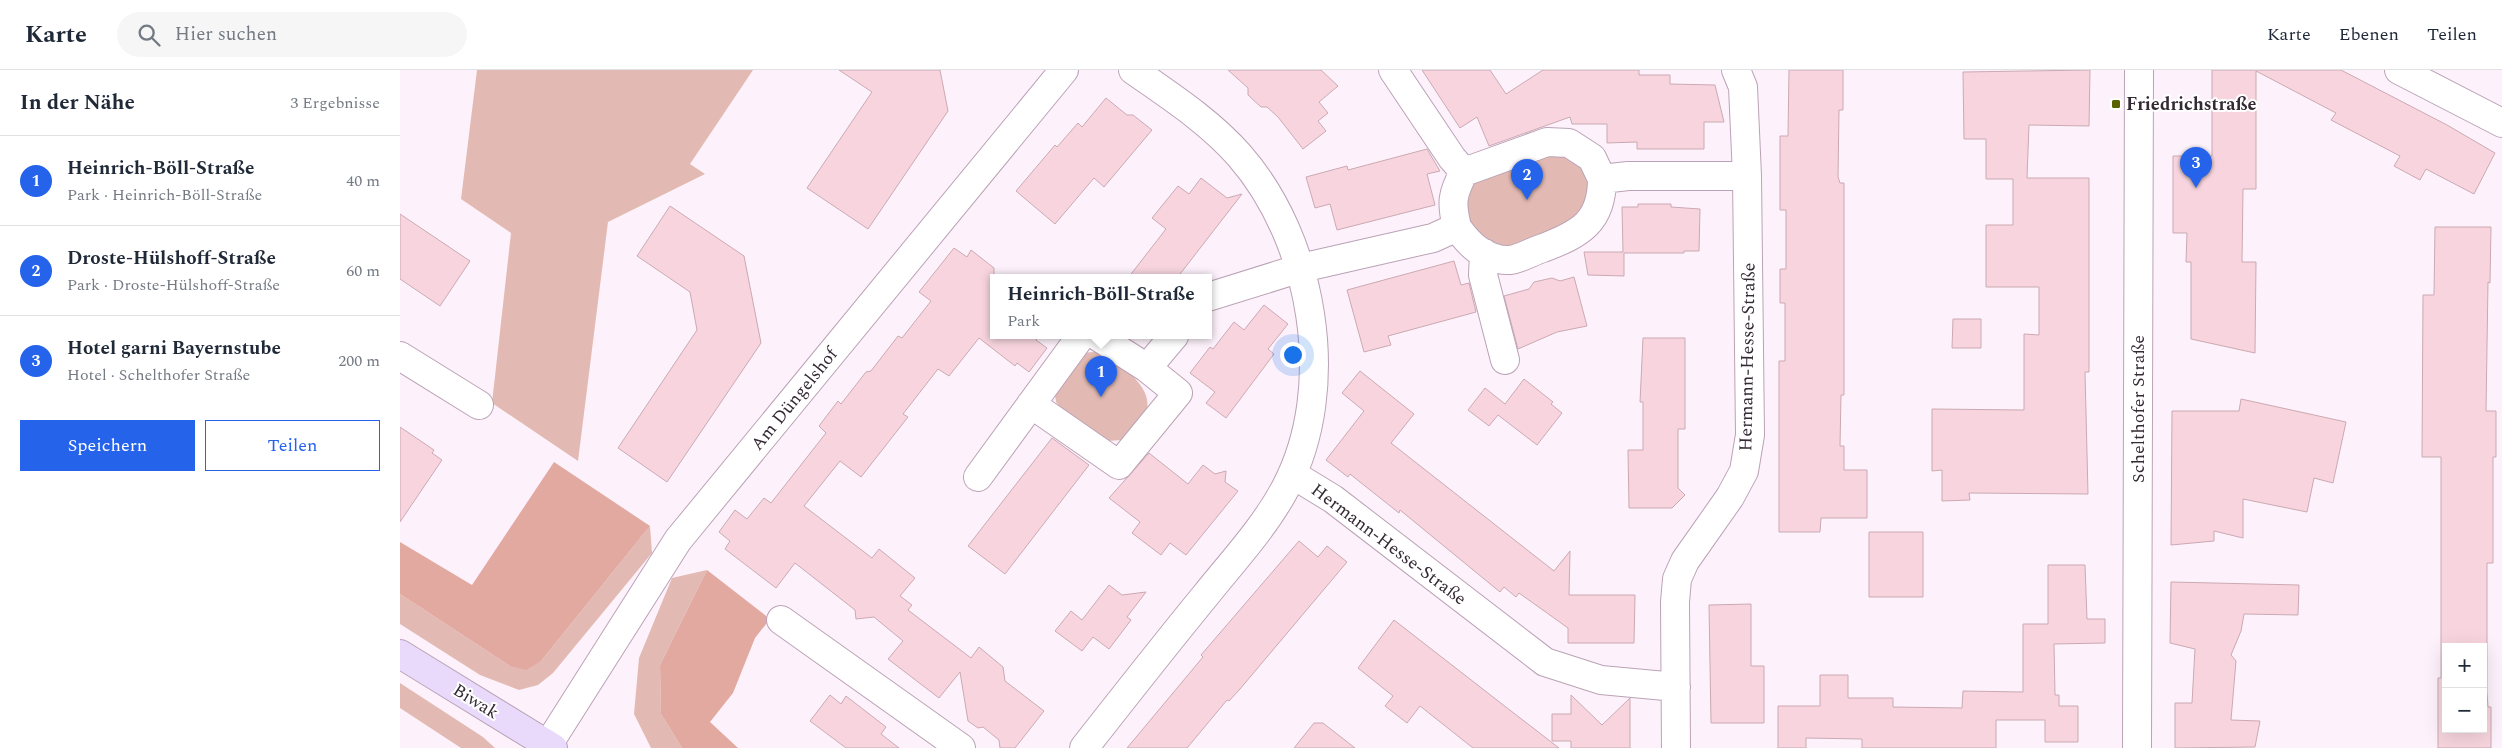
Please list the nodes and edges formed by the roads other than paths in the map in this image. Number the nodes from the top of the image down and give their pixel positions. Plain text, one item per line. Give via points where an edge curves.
1 (1064, 70) edge
2 (1133, 70) edge
3 (1393, 70) edge
4 (1736, 70) edge
5 (2139, 70) edge
6 (2399, 70) edge
7 (2502, 123) edge
8 (1464, 172) junction
9 (1747, 176) junction
10 (1602, 178) junction
11 (1457, 227) junction
12 (1484, 253) junction
13 (1301, 268) junction
14 (1212, 297) edge
15 (1079, 339) edge
16 (1103, 339) edge
17 (1171, 339) edge
18 (400, 356) edge
19 (1505, 360) dead end
20 (1147, 368) junction
21 (1031, 404) junction
22 (478, 405) dead end
23 (1292, 474) junction
24 (978, 477) dead end
25 (781, 620) dead end
26 (400, 654) edge
27 (1676, 687) junction
28 (549, 747) edge
29 (961, 748) edge
30 (1084, 748) edge
31 (1676, 748) edge
32 (2137, 748) edge

1 - 28 street, Am Düngelshof via 678,540
2 - 13 street via 1212,127 1240,156 1269,194 1288,230
3 - 8 street
4 - 9 street, Hermann-Hesse-Straße via 1743,87
5 - 32 street, Schelthofer Straße
6 - 7 street
8 - 10 street via 1547,142 1570,143 1592,158
8 - 11 street via 1456,186 1452,206
9 - 10 street
9 - 27 street, Hermann-Hesse-Straße via 1750,435 1744,471 1677,579
10 - 12 street via 1602,195 1588,226 1567,239 1511,260
11 - 12 street via 1469,245
11 - 13 street via 1433,238
12 - 19 street via 1484,275
13 - 14 street
13 - 23 street via 1310,310 1313,346 1312,400
15 - 21 street
16 - 20 street
17 - 20 street
18 - 22 street
20 - 21 street via 1178,393 1119,465
21 - 24 street
23 - 27 street, Hermann-Hesse-Straße via 1333,499 1545,662 1601,680
23 - 30 street via 1263,524
25 - 29 street
26 - 28 street, Biwak
27 - 31 street, Hermann-Hesse-Straße

